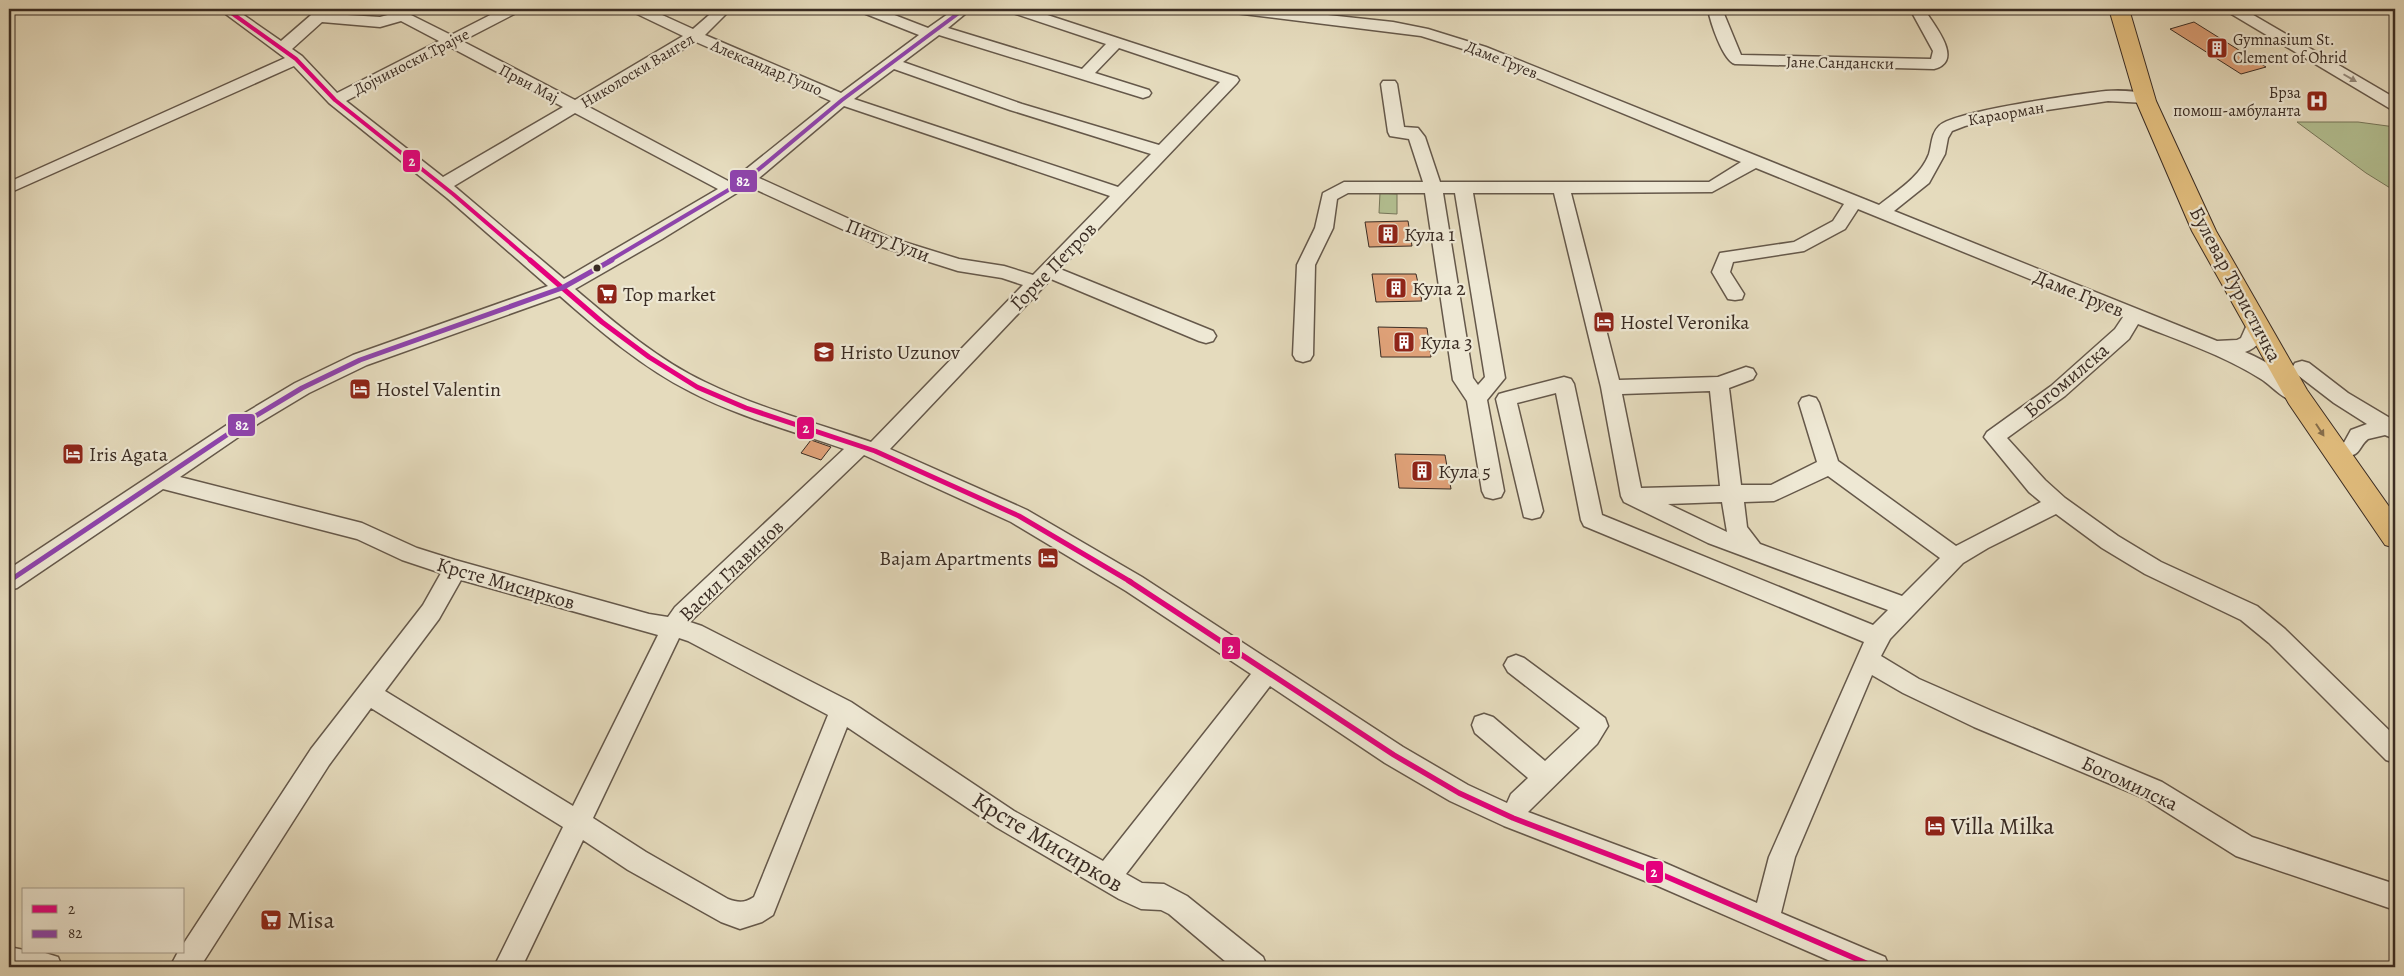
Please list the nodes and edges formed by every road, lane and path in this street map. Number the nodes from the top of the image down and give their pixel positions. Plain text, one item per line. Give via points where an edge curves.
1 (226, 9) edge
2 (513, 9) edge
3 (638, 9) edge
4 (724, 9) edge
5 (866, 9) edge
6 (964, 9) edge
7 (1015, 9) edge
8 (1235, 9) edge
9 (1715, 9) edge
10 (1917, 9) edge
11 (2119, 9) edge
12 (2135, 9) edge
13 (2233, 9) edge
14 (410, 12) edge
15 (323, 13) edge
16 (1311, 13) edge
17 (932, 32) junction
18 (695, 36) junction
19 (1117, 41) junction
20 (451, 42) junction
21 (282, 49) junction
22 (296, 59) junction
23 (892, 62) junction
24 (1086, 74) junction
25 (1389, 84) dead end
26 (1143, 93) dead end
27 (2146, 98) junction
28 (335, 100) junction
29 (842, 100) junction
30 (2395, 104) edge
31 (575, 108) junction
32 (1163, 152) junction
33 (1755, 161) junction
34 (747, 179) junction
35 (442, 185) junction
36 (9, 188) edge
37 (1433, 188) junction
38 (1463, 188) junction
39 (1561, 188) junction
40 (731, 189) junction
41 (1122, 194) junction
42 (1854, 201) junction
43 (1881, 212) junction
44 (1042, 277) junction
45 (562, 288) junction
46 (1735, 294) dead end
47 (2134, 315) junction
48 (2256, 325) junction
49 (1206, 336) dead end
50 (2212, 346) junction
51 (1303, 355) dead end
52 (2302, 368) junction
53 (1746, 374) dead end
54 (1719, 384) junction
55 (1611, 387) junction
56 (2298, 397) junction
57 (1477, 399) junction
58 (1809, 403) dead end
59 (2390, 428) edge
60 (2351, 448) junction
61 (868, 449) junction
62 (1829, 466) junction
63 (160, 480) junction
64 (1493, 490) dead end
65 (1731, 494) junction
66 (1632, 496) junction
67 (2057, 504) junction
68 (2395, 509) edge
69 (1532, 511) dead end
70 (1726, 533) junction
71 (2395, 537) edge
72 (1955, 558) junction
73 (455, 569) junction
74 (9, 580) edge
75 (1905, 607) junction
76 (673, 627) junction
77 (1878, 638) junction
78 (1867, 660) junction
79 (1516, 666) dead end
80 (1267, 672) junction
81 (367, 694) junction
82 (842, 710) junction
83 (1484, 725) dead end
84 (2395, 752) edge
85 (1546, 778) junction
86 (1513, 818) junction
87 (577, 822) junction
88 (1107, 876) junction
89 (2395, 897) edge
90 (1766, 921) junction
91 (9, 961) edge
92 (48, 967) edge
93 (184, 967) edge
94 (508, 967) edge
95 (1252, 967) edge
96 (1875, 967) edge

1 - 21 street
2 - 20 street, Дојчиноски Трајче
3 - 18 street, Александар Гушо
4 - 18 street, Николоски Вангел
5 - 17 street
6 - 17 street
7 - 19 street
8 - 16 street, Даме Груев
9 - 10 street, Јане Сандански via 1735,59 1934,64 1940,61 1941,51
11 - 27 main road, Булевар Туристичка
12 - 52 main road, Булевар Туристичка via 2152,71 2194,173 2225,235
13 -> 30 street
14 - 15 street, Први Мај via 380,22
14 - 20 street, Први Мај
15 - 21 street
16 - 33 street, Даме Груев via 1393,26 1451,40
17 - 23 street
17 - 24 street
18 - 29 street, Александар Гушо
18 - 31 street, Николоски Вангел
19 - 24 street
19 - 32 street, Ѓорче Петров via 1231,80
20 - 28 street, Дојчиноски Трајче
20 - 31 street, Први Мај
21 - 22 street
22 - 28 street
22 - 36 street
23 - 29 street
23 - 32 street via 1016,107
24 - 26 street
25 - 37 street via 1396,132 1412,132 1417,137
27 - 43 street, Караорман via 2108,96 2000,112 1959,122 1946,128 1923,179
27 - 48 main road, Булевар Туристичка via 2204,231
28 - 35 street
29 - 34 street
29 - 41 street
31 - 35 street, Николоски Вангел
31 - 40 street, Први Мај
32 - 41 street, Ѓорче Петров
33 - 39 street via 1712,187
33 - 42 street, Даме Груев
34 - 40 street
34 - 44 street, Питу Гули via 886,242 958,265
35 - 45 street
37 - 38 street
37 - 51 street via 1344,187 1329,197 1324,228 1306,265
37 - 57 street via 1462,380
38 - 39 street
38 - 57 street via 1495,378
39 - 55 street
40 - 45 street
41 - 44 street, Ѓорче Петров
42 - 43 street, Даме Груев
42 - 46 street via 1838,224 1798,247 1726,256 1721,272
43 - 47 street, Даме Груев
44 - 49 street, Питу Гули
44 - 61 street, Ѓорче Петров
45 - 61 street via 642,352 698,386 746,408
45 - 63 street via 327,374 252,418
47 - 50 street, Даме Груев
47 - 67 street, Богомилска via 2122,334 2058,391 1994,438
48 - 50 street via 2253,339 2247,344 2229,348
48 - 56 main road, Булевар Туристичка
50 - 56 street, Даме Груев via 2270,375
52 - 59 street via 2341,398
52 - 60 main road, Булевар Туристичка
53 - 54 street
54 - 55 street
54 - 65 street
55 - 66 street
56 -> 71 main road, Булевар Туристичка
57 - 64 street
58 - 62 street
59 - 60 street via 2361,432 2354,438
60 - 68 main road, Булевар Туристичка
61 - 76 street, Васил Главинов via 683,614
61 - 80 street via 1019,516 1134,584
62 - 65 street via 1774,493
62 - 72 street
63 - 73 street, Крсте Мисирков via 362,532 410,554
63 - 74 street
65 - 66 street
65 - 70 street
66 - 70 street
67 - 72 street
67 - 84 street, Богомилска via 2153,568 2250,613
69 - 77 street via 1506,399 1564,384 1592,520
70 - 75 street via 1752,550
72 - 75 street
73 - 76 street, Крсте Мисирков via 648,624
73 - 81 street via 431,612
75 - 77 street
76 - 82 street, Крсте Мисирков via 694,633
76 - 87 street, Васил Главинов
77 - 78 street
78 - 89 street, Богомилска via 1911,686 2152,790 2245,847
78 - 90 street via 1782,858
79 - 85 street via 1596,726
80 - 86 street via 1394,755 1459,793
80 - 88 street
81 - 87 street
81 - 93 street via 320,757
82 - 87 street via 770,894 764,906 753,913 740,916 721,909
82 - 88 street, Крсте Мисирков via 1005,819
83 - 85 street
85 - 86 street via 1520,802
86 - 90 street via 1665,876
87 - 94 street, Васил Главинов
88 - 95 street, Крсте Мисирков via 1141,896 1164,897 1178,905
90 - 96 street
91 - 92 street

